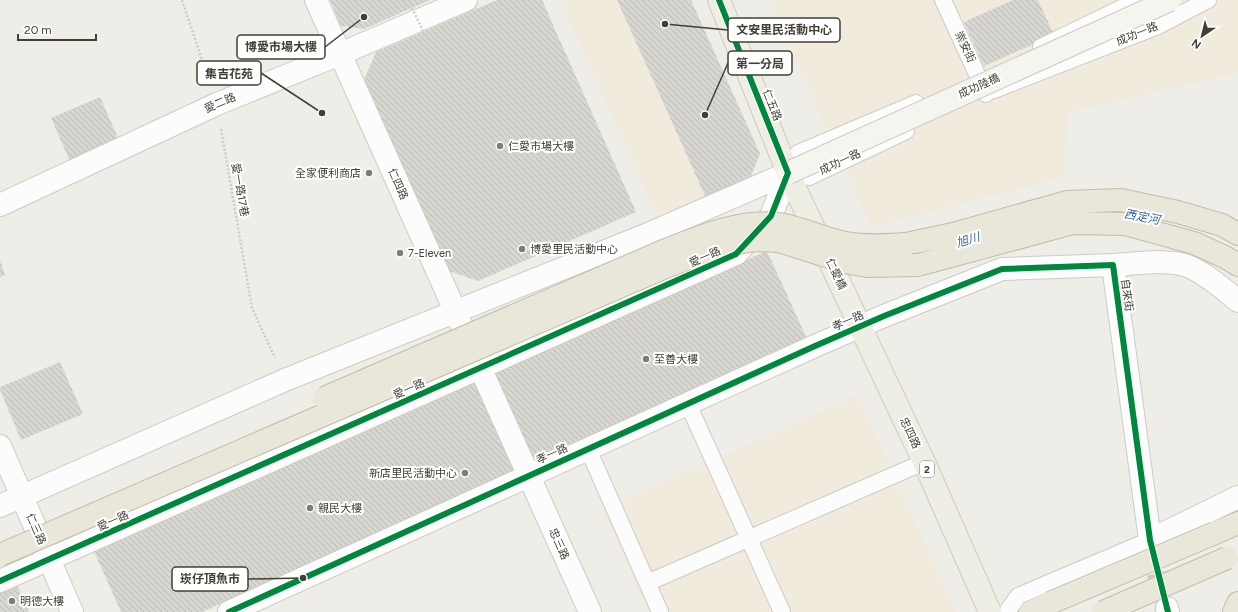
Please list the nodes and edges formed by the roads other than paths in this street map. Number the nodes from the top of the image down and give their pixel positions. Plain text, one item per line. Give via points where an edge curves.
1 (316, 0) edge
2 (466, 0) edge
3 (719, 0) edge
4 (943, 0) edge
5 (1138, 0) edge
6 (1152, 0) edge
7 (1170, 0) edge
8 (1208, 0) edge
9 (1158, 26) junction
10 (340, 54) junction
11 (979, 77) junction
12 (986, 94) junction
13 (788, 173) junction
14 (0, 205) edge
15 (1238, 234) edge
16 (1113, 265) junction
17 (1238, 265) edge
18 (1238, 301) edge
19 (456, 312) junction
20 (884, 316) joint
21 (859, 324) junction
22 (480, 368) junction
23 (688, 404) junction
24 (0, 446) edge
25 (588, 449) junction
26 (924, 462) junction
27 (528, 476) junction
28 (22, 497) junction
29 (1238, 497) edge
30 (0, 506) edge
31 (1238, 523) edge
32 (0, 538) edge
33 (749, 538) junction
34 (1150, 540) junction
35 (1238, 554) edge
36 (0, 555) edge
37 (50, 560) junction
38 (0, 581) edge
39 (647, 583) junction
40 (1238, 603) edge
41 (72, 612) edge
42 (229, 612) edge
43 (590, 612) edge
44 (660, 612) edge
45 (782, 612) edge
46 (990, 612) edge
47 (1007, 612) edge
48 (1030, 612) edge
49 (1103, 612) edge
50 (1234, 612) edge

1 - 10 street, 仁四路
2 - 10 street, 愛二路
3 - 13 main road, 仁五路 / 2
4 - 11 lane, 崇安街
5 - 11 lane
6 - 9 lane
7 - 13 street, 成功陸橋, bridge
8 - 9 lane, 成功一路
9 - 12 lane, 成功一路
10 - 14 street, 愛二路 via 217,104
10 - 19 street, 仁四路
11 - 12 lane, 崇安街
11 - 13 lane via 798,153
12 - 13 lane, 成功一路 via 809,177
13 - 19 street via 641,237
13 - 21 main road, 仁愛橋 / 2, bridge
13 - 22 street, 愛一路 via 771,216 736,254
15 - 32 highway, bridge via 1222,225 1178,212 1121,200 1067,202 953,234 906,244 874,246 846,243 778,224 752,224 729,229 694,239 654,255
16 - 18 street, 自來街 via 1169,263 1189,267
16 - 20 street, 自來街 via 1002,269
16 - 34 street, 自來街
17 - 36 highway, bridge via 1194,243 1124,224 1073,223 918,265 860,265 779,241 755,240 733,244 703,252 668,266
19 - 22 street, 仁四路
19 - 28 street via 285,380
20 - 21 street, 孝一路
21 - 23 street, 孝一路
21 - 26 main road, 忠四路 / 2
22 - 27 street, 忠三路
22 - 37 street, 愛一路
23 - 25 street, 孝一路
23 - 33 lane
24 - 28 street, 仁三路
25 - 27 street, 孝一路
25 - 39 lane
26 - 33 lane
26 - 46 main road, 忠四路 / 2
27 - 42 street, 孝一路
27 - 43 street, 忠三路
28 - 30 street
28 - 37 street, 仁三路
29 - 34 street
31 - 48 highway, bridge
33 - 39 lane
33 - 45 lane
34 - 47 lane via 1018,596
35 - 49 highway, bridge
37 - 38 street, 愛一路
37 - 41 street, 仁三路
39 - 44 lane
40 - 50 highway

